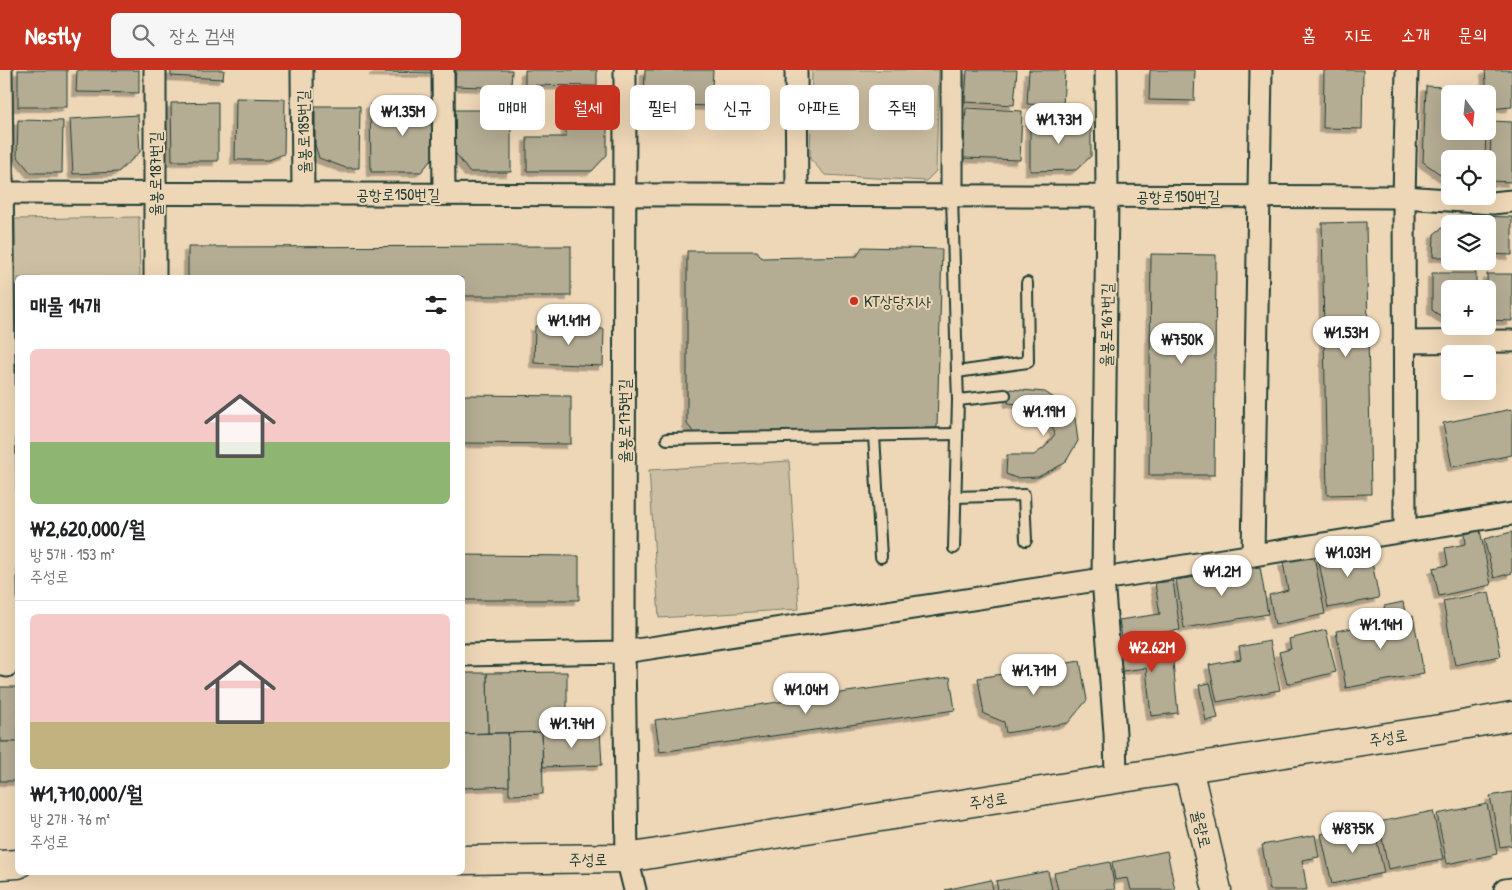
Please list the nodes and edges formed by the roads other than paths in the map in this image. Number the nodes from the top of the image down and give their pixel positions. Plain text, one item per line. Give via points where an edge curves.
1 (1, 70) edge
2 (155, 70) edge
3 (302, 70) edge
4 (444, 70) edge
5 (625, 70) edge
6 (796, 70) edge
7 (952, 70) edge
8 (1106, 70) edge
9 (1261, 70) edge
10 (1407, 70) edge
11 (1, 193) edge
12 (155, 194) junction
13 (303, 194) junction
14 (444, 194) junction
15 (625, 195) junction
16 (797, 195) junction
17 (952, 196) junction
18 (1107, 196) junction
19 (1259, 196) junction
20 (1404, 197) junction
21 (1512, 201) edge
22 (155, 275) edge
23 (1028, 283) dead end
24 (1512, 340) edge
25 (1404, 342) junction
26 (957, 372) junction
27 (1005, 395) dead end
28 (958, 400) junction
29 (957, 434) junction
30 (874, 435) junction
31 (667, 439) dead end
32 (955, 497) junction
33 (1512, 514) edge
34 (1405, 531) junction
35 (1026, 540) dead end
36 (954, 548) dead end
37 (1253, 555) junction
38 (881, 556) dead end
39 (1104, 579) junction
40 (624, 652) junction
41 (465, 655) edge
42 (8, 666) edge
43 (1512, 716) edge
44 (1188, 768) junction
45 (1116, 779) junction
46 (627, 858) junction
47 (465, 860) edge
48 (15, 864) edge
49 (0, 865) edge
50 (1512, 889) edge
51 (635, 890) edge
52 (1217, 890) edge
53 (1505, 890) edge

1 - 11 street
2 - 12 street, 율봉로187번길
3 - 13 street, 율봉로185번길
4 - 14 street
5 - 15 street, 율봉로175번길
6 - 16 street
7 - 17 street
8 - 18 street, 율봉로167번길
9 - 19 street
10 - 20 street
11 - 12 street, 공항로150번길
11 - 42 street
12 - 13 street, 공항로150번길
12 - 22 street, 율봉로187번길
13 - 14 street, 공항로150번길
14 - 15 street, 공항로150번길
15 - 16 street, 공항로150번길
15 - 40 street, 율봉로175번길
16 - 17 street, 공항로150번길
17 - 18 street, 공항로150번길
17 - 26 lane
18 - 19 street, 공항로150번길
18 - 39 street, 율봉로167번길
19 - 20 street, 공항로150번길
19 - 37 street
20 - 21 street, 공항로150번길
20 - 25 street
23 - 26 lane via 1028,362
24 - 25 street
25 - 34 street
26 - 28 lane
27 - 28 lane
28 - 29 lane
29 - 30 lane
29 - 32 lane
30 - 31 lane
30 - 38 lane
32 - 35 lane via 1024,495
32 - 36 lane
33 - 34 street
34 - 37 street
37 - 39 street
39 - 40 street
39 - 45 street, 율봉로167번길
40 - 41 street
40 - 46 street, 율봉로175번길
43 - 44 street, 주성로
44 - 45 street, 주성로
44 - 52 street, 율량로
45 - 46 street, 주성로
46 - 47 street, 주성로
46 - 51 street, 율봉로175번길
48 - 49 street
50 - 53 street

